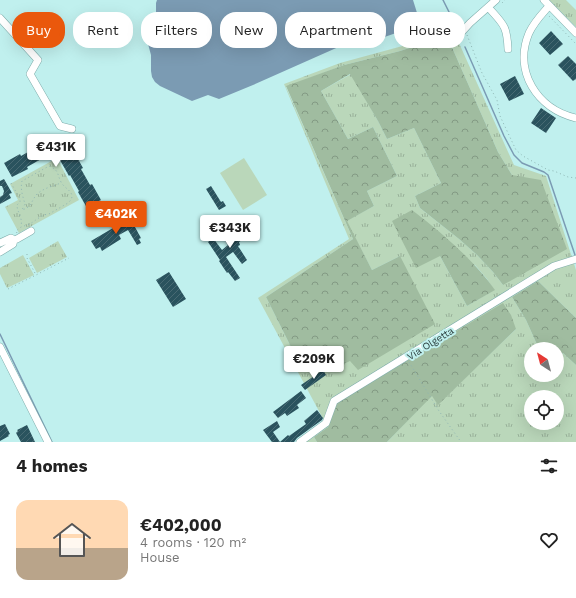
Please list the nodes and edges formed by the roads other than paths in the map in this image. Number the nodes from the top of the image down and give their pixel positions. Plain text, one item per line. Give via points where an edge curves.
1 (496, 0) edge
2 (546, 6) edge
3 (488, 7) junction
4 (0, 18) edge
5 (465, 32) edge
6 (576, 33) edge
7 (508, 49) dead end
8 (576, 118) edge
9 (72, 129) dead end
10 (32, 230) dead end
11 (17, 239) dead end
12 (0, 243) edge
13 (0, 252) edge
14 (576, 259) edge
15 (0, 347) edge
16 (48, 442) edge
17 (300, 442) edge

1 - 3 street
2 - 6 street
2 - 8 street via 527,38 524,54 527,73 534,90 546,104 560,113
3 - 5 street via 470,23
3 - 7 street via 506,30
4 - 9 street via 38,60 30,74 60,126
10 - 11 street
12 - 13 street via 11,238 14,240 14,244
14 - 17 street, Via Olgetta via 554,266 334,401 326,423
15 - 16 street

